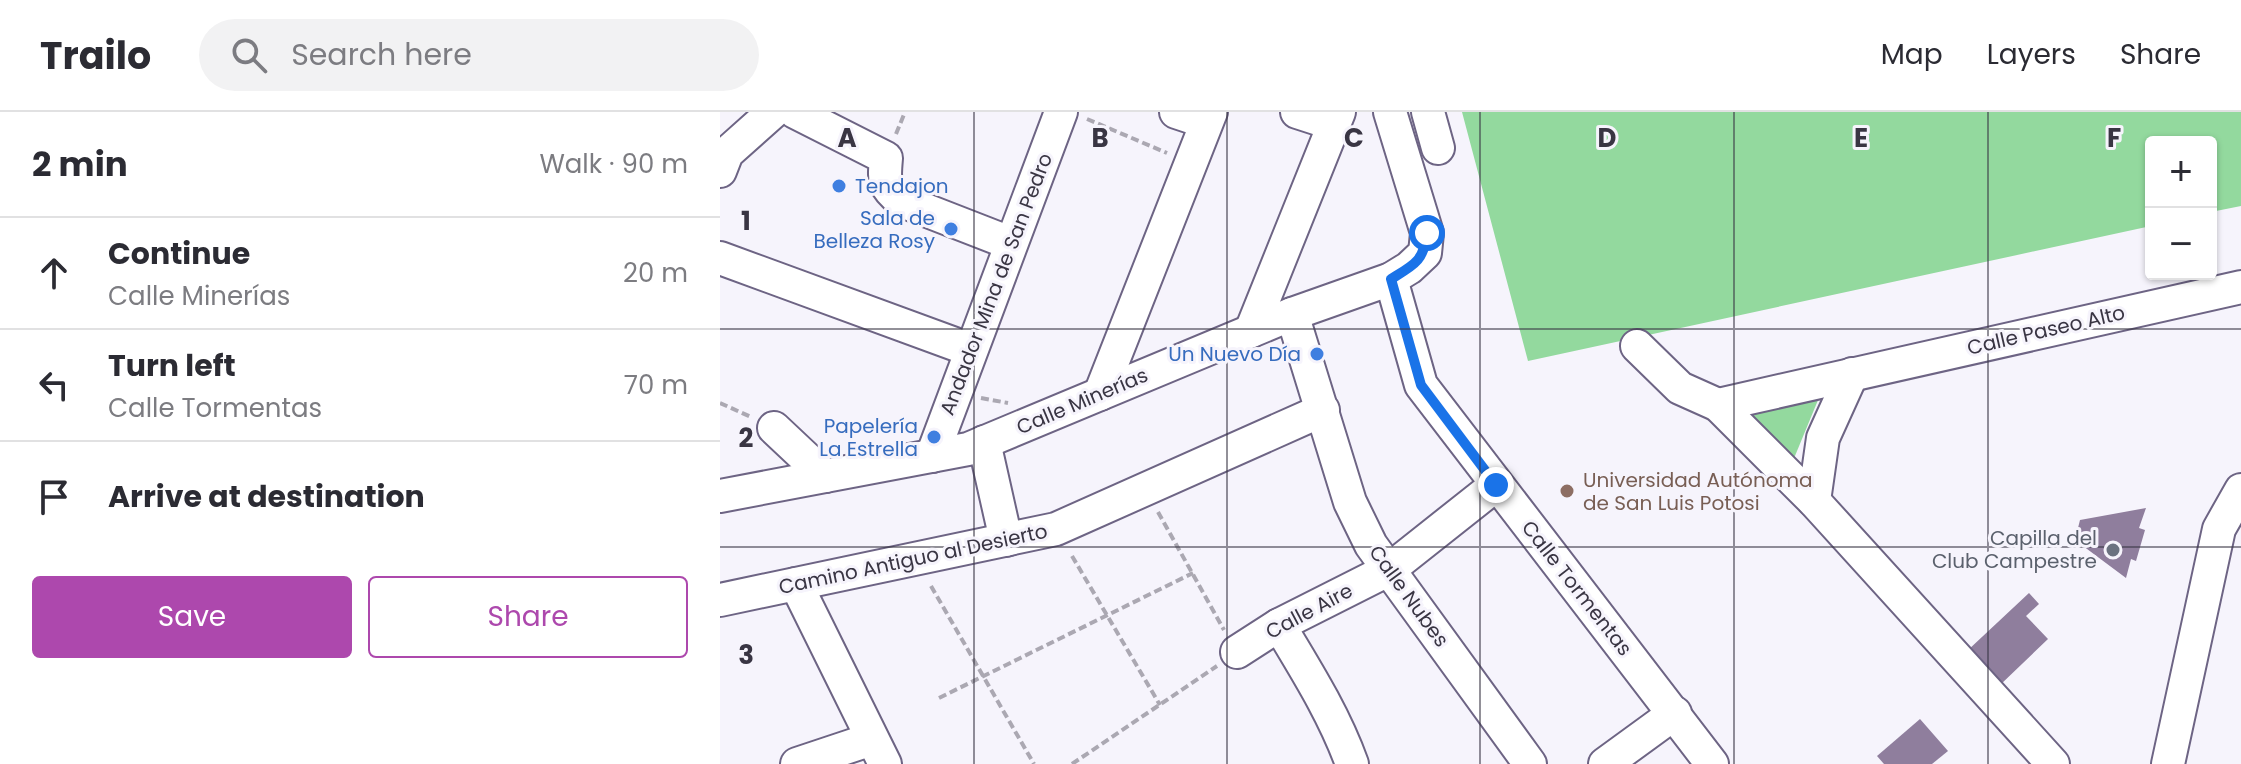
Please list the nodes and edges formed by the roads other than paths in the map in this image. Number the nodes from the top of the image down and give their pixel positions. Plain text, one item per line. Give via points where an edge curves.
1 (773, 112) edge
2 (795, 112) edge
3 (1297, 112) edge
4 (1390, 112) edge
5 (1428, 112) edge
6 (1072, 115) edge
7 (1198, 115) edge
8 (1337, 118) edge
9 (1438, 148) dead end
10 (722, 158) edge
11 (1010, 243) junction
12 (720, 258) edge
13 (1391, 279) junction
14 (2241, 287) edge
15 (1292, 314) junction
16 (1251, 331) junction
17 (1637, 346) dead end
18 (971, 350) junction
19 (1852, 374) junction
20 (1100, 394) junction
21 (1718, 405) junction
22 (1323, 410) junction
23 (774, 428) road end
24 (984, 442) junction
25 (932, 456) junction
26 (825, 476) junction
27 (1496, 485) junction
28 (2241, 490) edge
29 (720, 496) edge
30 (1814, 501) junction
31 (1006, 540) junction
32 (1390, 569) junction
33 (796, 584) junction
34 (720, 600) edge
35 (1279, 625) junction
36 (1237, 652) road end
37 (1675, 713) junction
38 (878, 751) edge
39 (797, 764) edge
40 (1352, 764) edge
41 (1530, 764) edge
42 (1605, 764) edge
43 (1712, 764) edge
44 (2053, 764) edge
45 (2168, 764) edge

1 - 10 street
2 - 11 street via 886,158 884,180 902,201
3 - 8 street
4 - 13 street, Calle Minerías via 1427,233 1425,253
5 - 9 street
6 - 11 street, Andador Mina de San Pedro
7 - 20 street via 1191,162
8 - 16 street
11 - 18 street, Andador Mina de San Pedro
12 - 18 street
13 - 15 street, Calle Minerías
13 - 27 street, Calle Tormentas via 1421,385
14 - 19 street, Calle Paseo Alto
15 - 16 street, Calle Minerías
15 - 22 street, Calle Nubes
16 - 20 street, Calle Minerías
17 - 21 street via 1680,388
18 - 25 street, Andador Mina de San Pedro
19 - 21 street, Calle Paseo Alto
19 - 30 street via 1823,438
20 - 24 street, Calle Minerías
21 - 30 street
22 - 31 street, Camino Antiguo al Desierto via 1056,529
22 - 32 street, Calle Nubes via 1350,502 1371,545
23 - 26 street
24 - 25 street, Calle Minerías
24 - 31 street
25 - 26 street, Calle Minerías
26 - 29 street, Calle Minerías
27 - 32 street, Calle Aire
27 - 37 street, Calle Tormentas
28 - 45 street via 2219,529
30 - 44 street
31 - 33 street, Camino Antiguo al Desierto
32 - 35 street, Calle Aire
32 - 41 street, Calle Nubes
33 - 34 street, Camino Antiguo al Desierto
33 - 38 street
35 - 36 street, Calle Aire
35 - 40 street via 1316,685
37 - 42 street
37 - 43 street, Calle Tormentas
38 - 39 street

